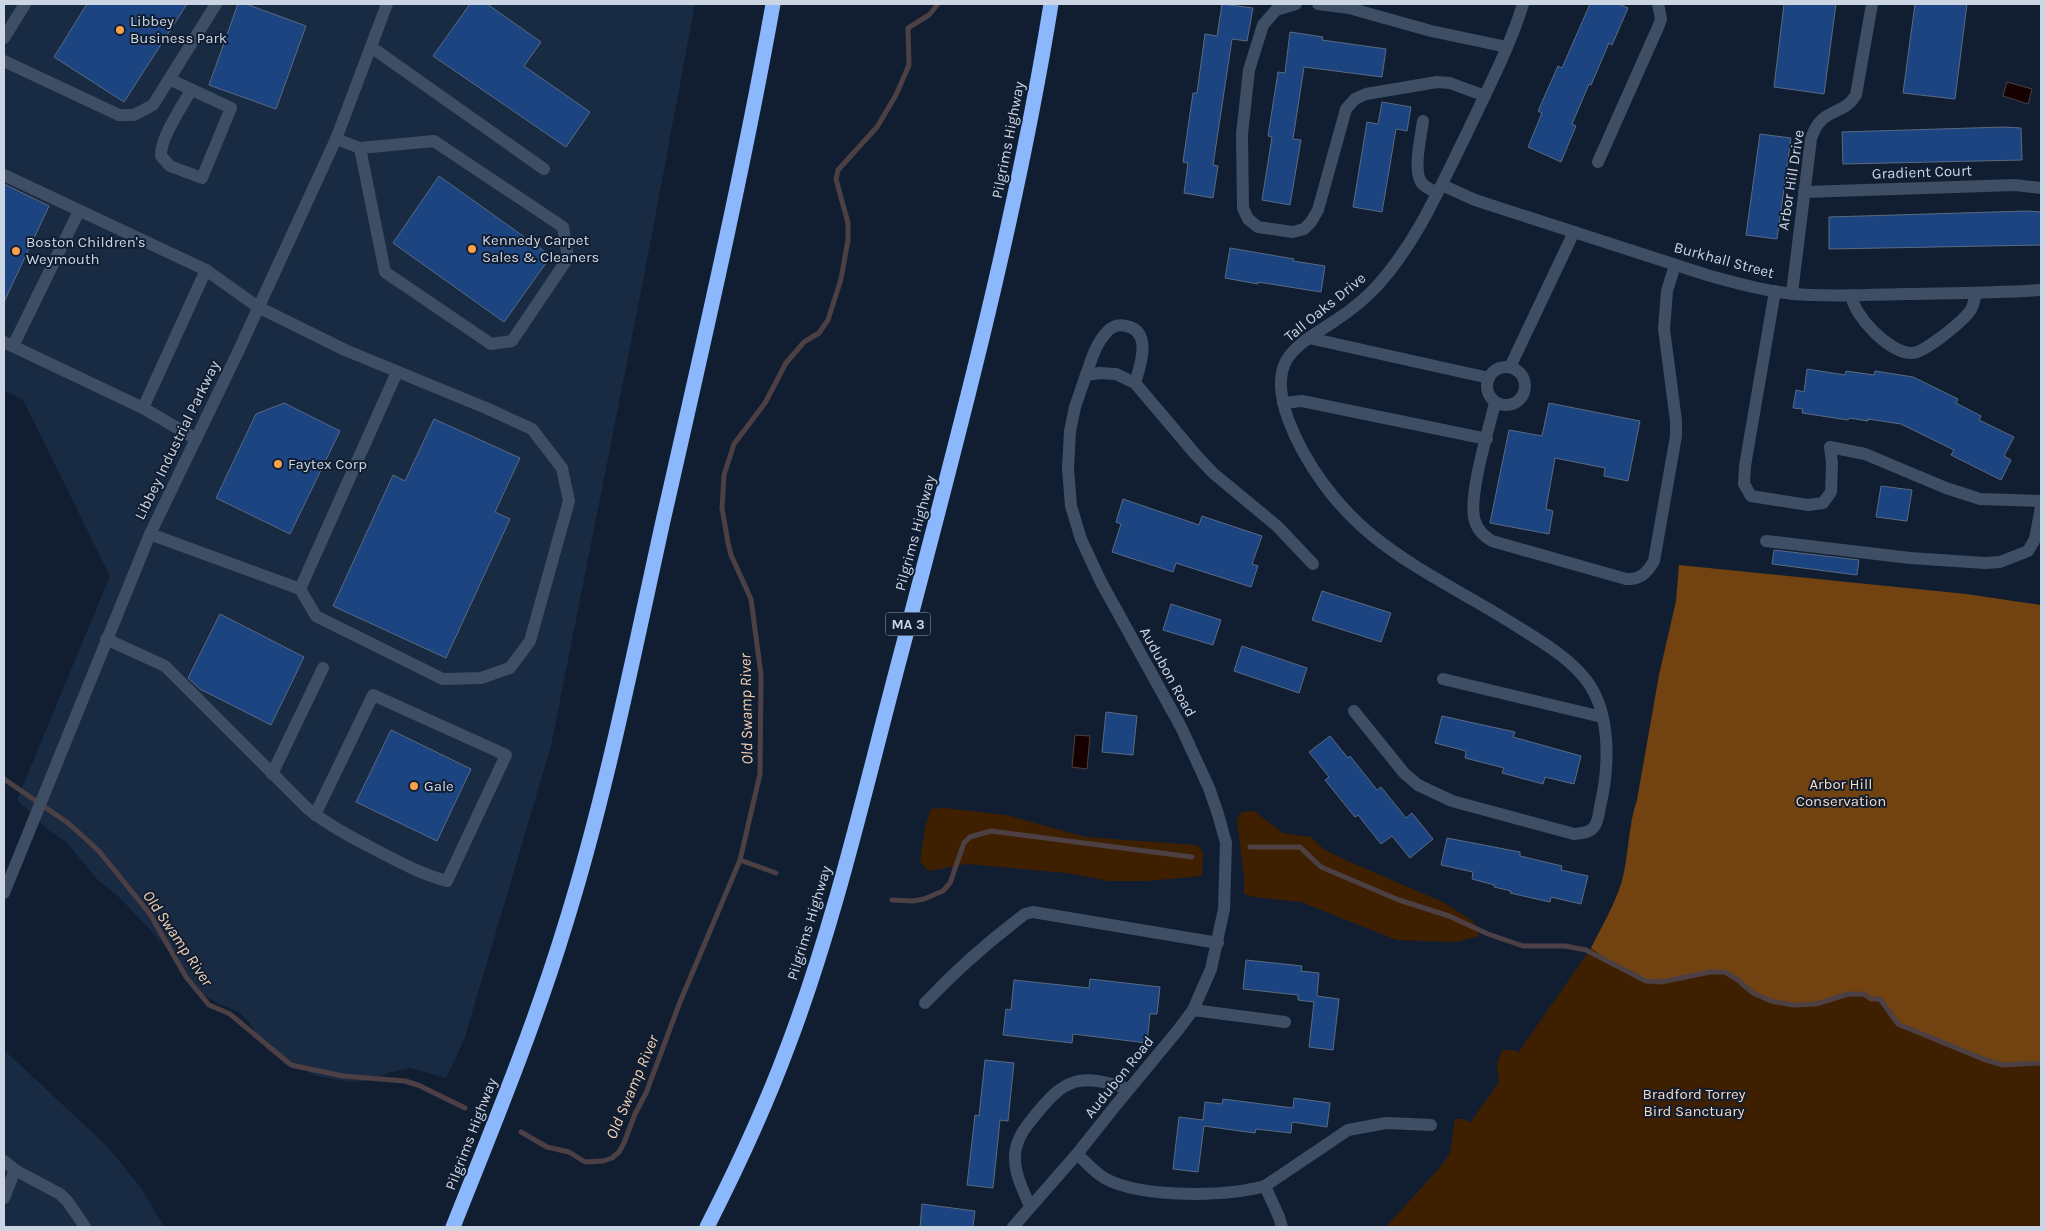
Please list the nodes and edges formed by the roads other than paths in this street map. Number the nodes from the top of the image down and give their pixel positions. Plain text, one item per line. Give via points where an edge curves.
1 (25, 4) edge
2 (216, 4) edge
3 (386, 4) edge
4 (773, 4) edge
5 (1051, 4) edge
6 (1296, 4) edge
7 (1318, 4) edge
8 (1523, 4) edge
9 (1658, 4) edge
10 (1872, 4) edge
11 (4, 38) edge
12 (371, 47) junction
13 (1507, 47) junction
14 (4, 61) edge
15 (169, 79) junction
16 (191, 90) junction
17 (1485, 96) junction
18 (1423, 121) dead end
19 (336, 139) junction
20 (360, 148) junction
21 (1598, 162) dead end
22 (544, 169) dead end
23 (4, 175) edge
24 (2041, 188) edge
25 (1439, 189) junction
26 (1804, 192) junction
27 (79, 211) junction
28 (1574, 232) junction
29 (1675, 265) junction
30 (206, 270) junction
31 (2041, 290) edge
32 (1776, 291) junction
33 (1976, 293) junction
34 (1792, 294) junction
35 (1851, 295) junction
36 (258, 307) junction
37 (1309, 338) junction
38 (8, 344) edge
39 (1510, 367) junction
40 (397, 372) junction
41 (1086, 375) junction
42 (1489, 378) junction
43 (1135, 383) junction
44 (1283, 403) junction
45 (1495, 403) junction
46 (143, 408) junction
47 (196, 439) junction
48 (1487, 439) junction
49 (2041, 501) edge
50 (2041, 507) edge
51 (150, 534) junction
52 (1766, 541) dead end
53 (1314, 564) dead end
54 (300, 589) junction
55 (106, 640) junction
56 (323, 668) dead end
57 (1443, 679) dead end
58 (1354, 710) dead end
59 (1602, 718) junction
60 (272, 774) junction
61 (315, 815) junction
62 (4, 893) edge
63 (1218, 944) junction
64 (925, 1003) dead end
65 (1193, 1010) junction
66 (1285, 1022) dead end
67 (1129, 1089) junction
68 (1431, 1125) dead end
69 (1078, 1154) junction
70 (4, 1161) edge
71 (15, 1170) junction
72 (1265, 1186) junction
73 (4, 1198) edge
74 (1030, 1206) junction
75 (84, 1227) edge
76 (453, 1227) edge
77 (707, 1227) edge
78 (1013, 1227) edge
79 (1282, 1227) edge

1 - 11 street
2 - 15 street
3 - 12 street, Libbey Industrial Parkway
4 - 76 highway, Pilgrims Highway via 712,304 590,839 543,993
5 - 77 highway, Pilgrims Highway / MA 3 via 1023,155 968,402 838,891 778,1074
6 - 17 street via 1276,10 1263,25 1249,70 1242,134 1242,196 1248,219 1258,228 1293,232 1304,229 1311,222 1318,210 1346,109 1354,99 1437,82 1450,83
7 - 13 street via 1349,8
8 - 13 street, Tall Oaks Drive
9 - 21 street via 1659,26
10 - 26 street, Arbor Hill Drive via 1856,95 1850,103 1828,114 1816,125
12 - 19 street, Libbey Industrial Parkway
12 - 22 street
13 - 17 street, Tall Oaks Drive
14 - 15 street via 119,115 134,115 153,105
15 - 16 street
16 - 16 street via 231,108 202,178 170,166 161,156 165,139
17 - 25 street, Tall Oaks Drive
18 - 25 street, Burkhall Street via 1419,180 1423,185
19 - 20 street
19 - 36 street, Libbey Industrial Parkway
20 - 20 street via 385,272 491,344 512,340 568,258 564,227 434,141
23 - 27 street
24 - 26 street, Gradient Court via 2015,185
25 - 28 street, Burkhall Street
25 - 37 street, Tall Oaks Drive via 1407,246 1377,287
26 - 34 street, Arbor Hill Drive
27 - 30 street
27 - 38 street
28 - 29 street, Burkhall Street
28 - 39 street
29 - 32 street, Burkhall Street via 1731,282
29 - 48 street via 1667,291 1664,329 1676,436 1654,561 1646,573 1626,579 1484,536 1477,528 1473,514 1475,489
30 - 36 street
30 - 46 street
31 - 33 street, Burkhall Street
32 - 34 street, Burkhall Street
32 - 49 street via 1745,466 1744,484 1751,496 1808,505 1823,503 1831,492 1830,447 1865,454 1980,499
33 - 35 street, Burkhall Street
33 - 35 street via 1969,312 1931,345 1914,353 1901,350 1860,318
34 - 35 street, Burkhall Street
36 - 40 street
36 - 47 street, Libbey Industrial Parkway
37 - 42 street
37 - 44 street, Tall Oaks Drive via 1285,363 1281,385
38 - 46 street
39 - 42 street via 1502,367
39 - 45 street via 1519,372 1524,383 1523,394 1514,404
40 - 54 street
40 - 54 street via 532,429 562,468 569,502 530,641 510,668 481,678 443,679 316,616
41 - 43 street via 1116,374
41 - 43 street, Audubon Road via 1100,341 1114,327 1122,325 1137,333 1143,347
41 - 63 street, Audubon Road via 1070,431 1068,469 1071,506 1081,539 1101,582 1180,727 1218,814 1226,843 1224,909
42 - 45 street via 1488,386
43 - 53 street via 1213,473 1277,526
44 - 48 street via 1302,401
44 - 59 street, Tall Oaks Drive via 1301,448 1323,483 1345,509 1398,554 1557,652 1588,682
45 - 48 street
46 - 47 street
47 - 51 street, Libbey Industrial Parkway
50 - 52 street via 2035,539 2028,551 2000,562 1910,558
51 - 54 street
51 - 55 street, Libbey Industrial Parkway
55 - 60 street via 165,666
55 - 62 street, Libbey Industrial Parkway
56 - 60 street
57 - 59 street
58 - 59 street, Tall Oaks Drive via 1404,773 1418,785 1452,801 1574,834 1592,830 1601,805 1608,753
60 - 61 street
61 - 61 street via 329,826 423,874 447,881 506,755 373,695
63 - 64 street via 1033,912 1025,914 987,943
63 - 65 street, Audubon Road via 1212,969
65 - 66 street
65 - 67 street, Audubon Road
67 - 69 street, Audubon Road
67 - 74 street via 1106,1081 1083,1080 1060,1088 1050,1097 1023,1130 1016,1145 1016,1168
68 - 72 street via 1386,1123 1348,1130
69 - 72 street via 1105,1178 1164,1194 1249,1190
69 - 74 street, Audubon Road
70 - 71 street
71 - 73 street
71 - 75 street via 60,1194
72 - 79 street
74 - 78 street, Audubon Road

